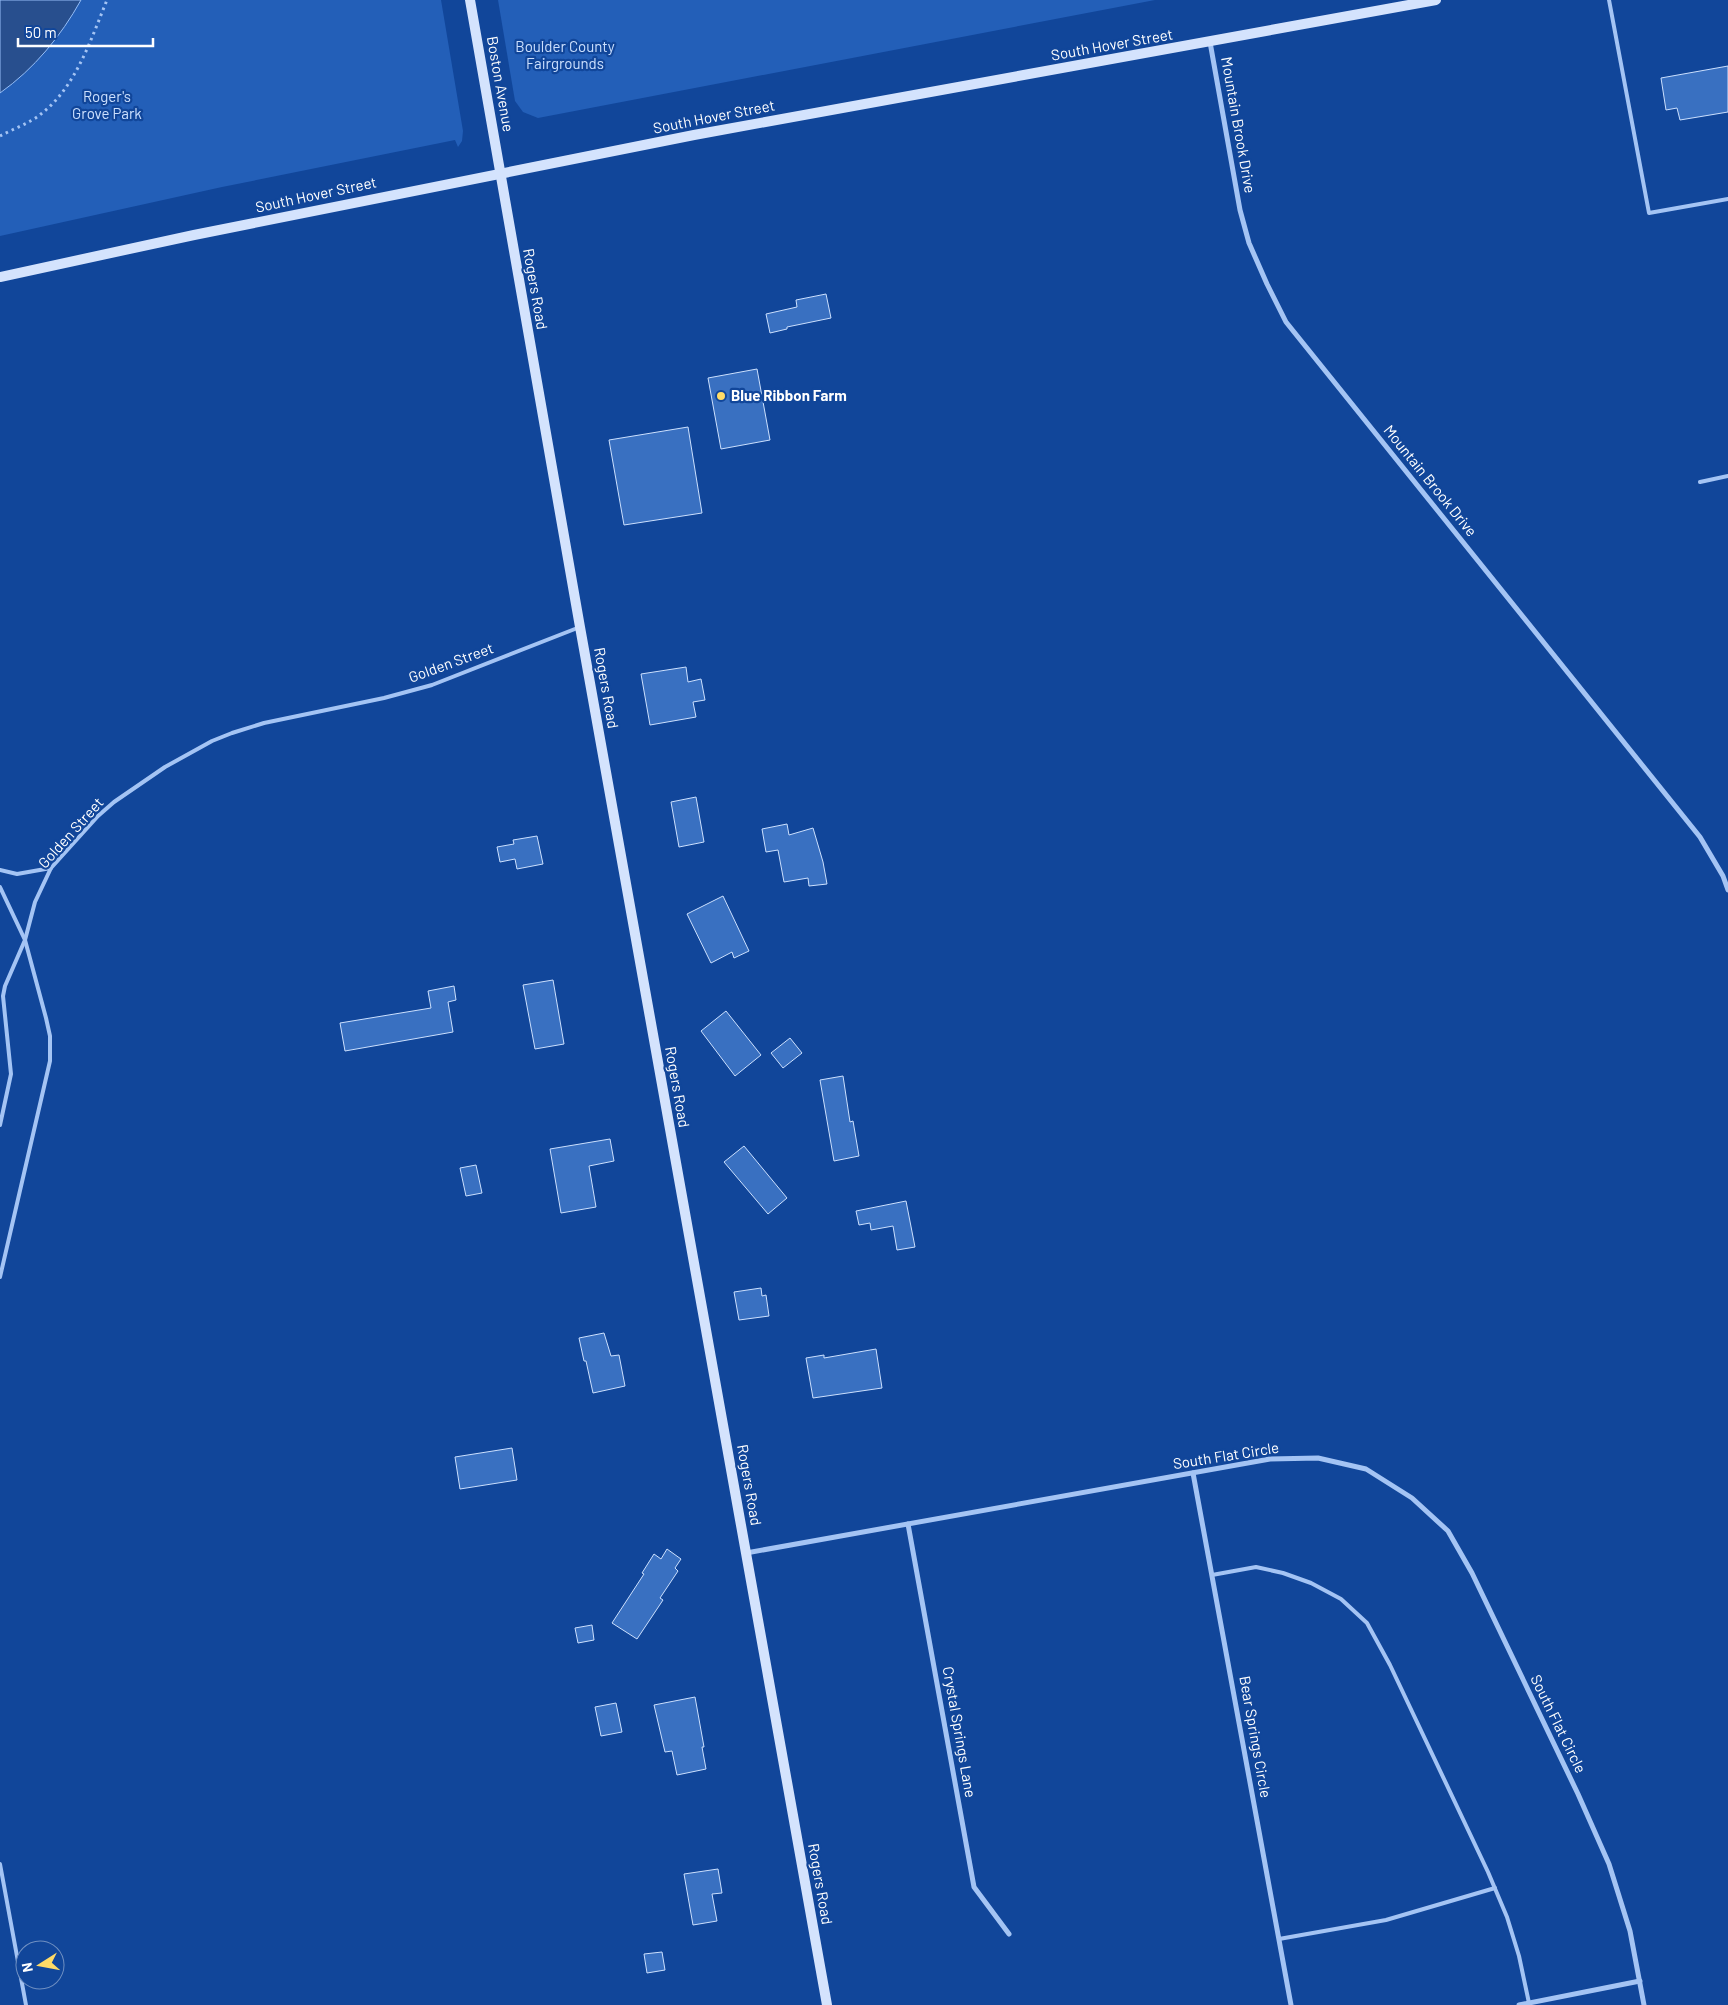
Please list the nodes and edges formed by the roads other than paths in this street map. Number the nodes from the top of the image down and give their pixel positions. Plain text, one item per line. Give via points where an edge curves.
1 (470, 0) edge
2 (1436, 0) edge
3 (1610, 0) edge
4 (1210, 42) junction
5 (500, 173) junction
6 (1728, 199) edge
7 (0, 276) edge
8 (1728, 476) edge
9 (1700, 482) dead end
10 (580, 627) junction
11 (51, 868) junction
12 (0, 870) edge
13 (0, 887) edge
14 (1728, 890) edge
15 (25, 940) junction
16 (0, 1125) edge
17 (0, 1277) edge
18 (1193, 1473) junction
19 (908, 1524) junction
20 (746, 1553) junction
21 (1212, 1575) junction
22 (0, 1864) edge
23 (1495, 1888) junction
24 (1009, 1934) dead end
25 (1279, 1940) junction
26 (1640, 1981) junction
27 (1529, 2003) junction
28 (26, 2005) edge
29 (827, 2005) edge
30 (1291, 2005) edge
31 (1519, 2005) edge
32 (1644, 2005) edge

1 - 5 street, Boston Avenue
2 - 4 street, South Hover Street
3 - 6 lane via 1649,213
4 - 5 street, South Hover Street
4 - 14 street, Mountain Brook Drive via 1243,218 1250,243 1286,322 1700,837
5 - 7 street, South Hover Street
5 - 10 street, Rogers Road
8 - 9 lane
10 - 11 lane, Golden Street via 432,685 264,723 212,741 114,802
10 - 20 street, Rogers Road
11 - 12 lane via 17,874
11 - 15 lane, Golden Street via 35,902
13 - 15 lane
15 - 16 lane via 3,996 12,1074
15 - 17 lane, Golden Street via 50,1036 50,1061
18 - 19 street, South Flat Circle
18 - 21 street, Bear Springs Circle
18 - 26 street, South Flat Circle via 1270,1459 1328,1460 1366,1469 1412,1498 1448,1531 1476,1582 1609,1864 1630,1932
19 - 20 street, South Flat Circle
19 - 24 street, Crystal Springs Lane via 974,1887
20 - 29 street, Rogers Road
21 - 23 lane via 1256,1567 1283,1572 1341,1599 1368,1623
21 - 25 street, Bear Springs Circle
22 - 28 lane
23 - 25 lane via 1386,1920
23 - 27 lane via 1514,1940
25 - 30 street, Bear Springs Circle
26 - 27 street
26 - 32 street, South Flat Circle
27 - 31 street

